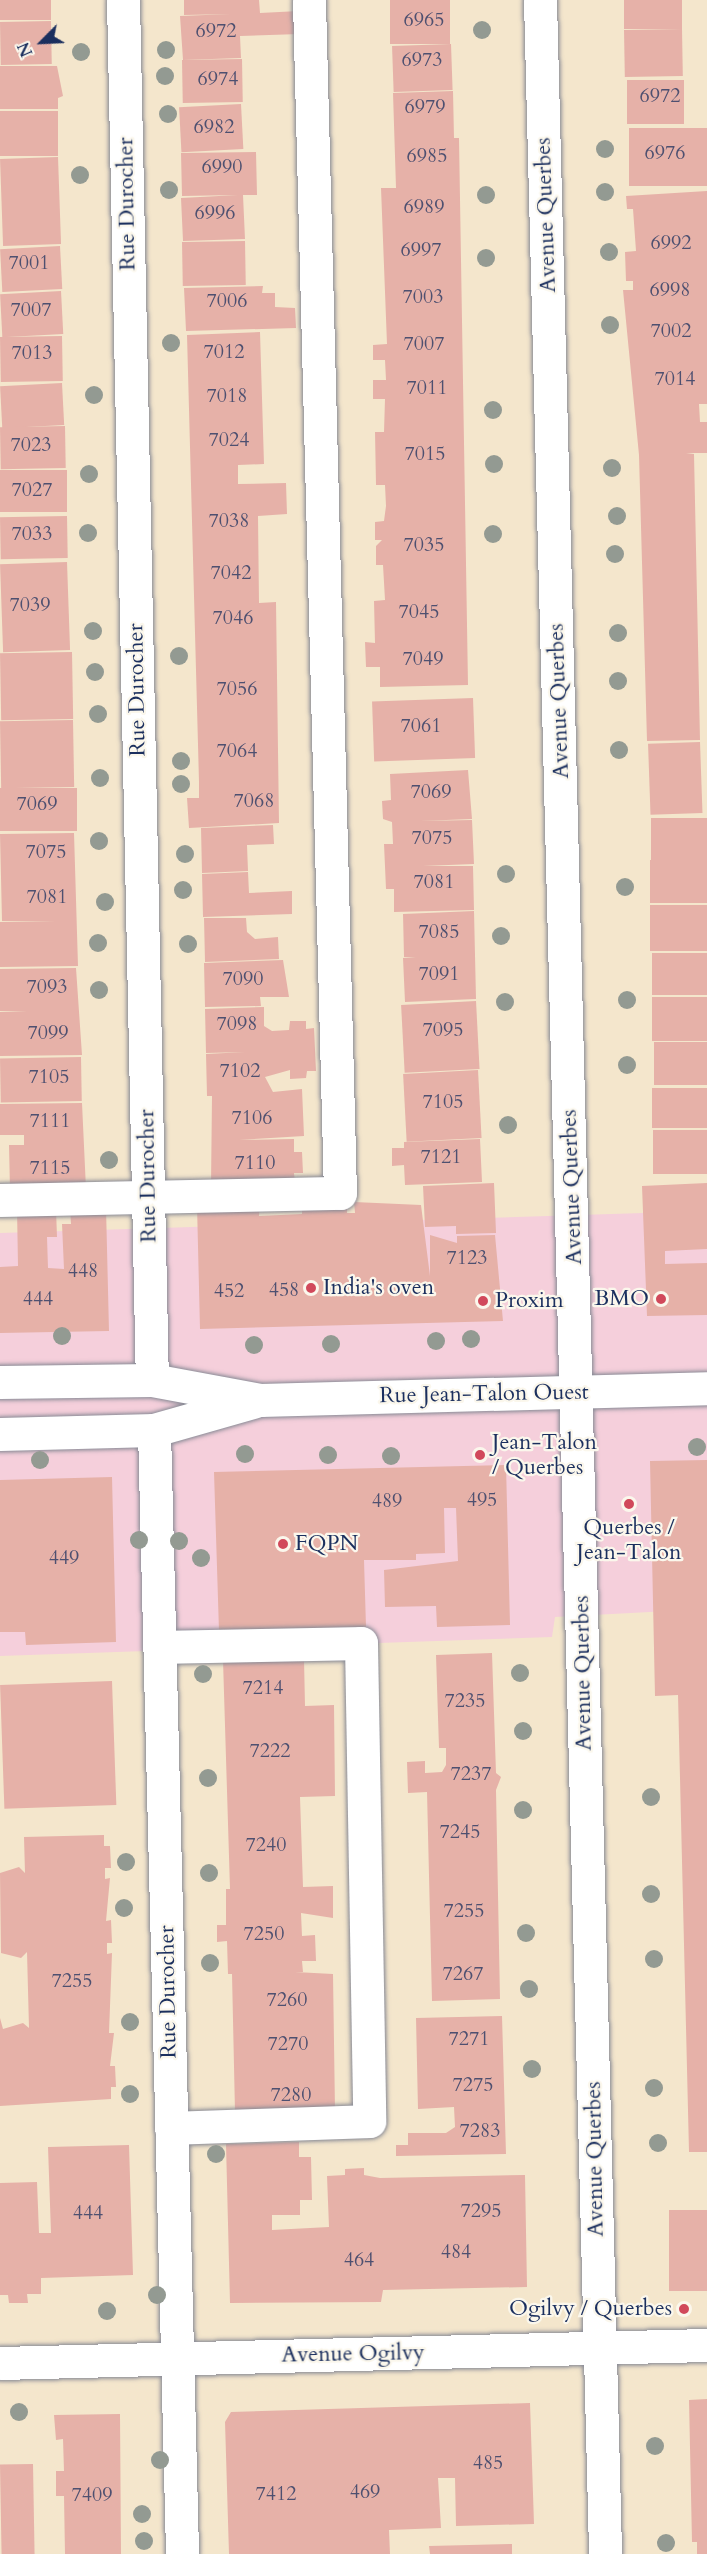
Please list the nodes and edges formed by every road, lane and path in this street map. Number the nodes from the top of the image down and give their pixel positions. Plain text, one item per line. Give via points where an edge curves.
1 (123, 0) edge
2 (309, 0) edge
3 (540, 0) edge
4 (148, 1196) junction
5 (0, 1200) edge
6 (152, 1380) junction
7 (0, 1382) edge
8 (707, 1388) edge
9 (577, 1392) junction
10 (260, 1400) junction
11 (154, 1430) junction
12 (0, 1434) edge
13 (160, 1647) junction
14 (171, 2128) junction
15 (707, 2345) edge
16 (600, 2348) junction
17 (178, 2358) junction
18 (0, 2363) edge
19 (182, 2554) edge
20 (605, 2554) edge

1 - 4 street, Rue Durocher
2 - 4 street via 340,1193
3 - 9 street, Avenue Querbes
4 - 5 street
4 - 6 street, Rue Durocher
6 - 7 street, Rue Jean-Talon Ouest
6 - 10 street, Rue Jean-Talon Ouest
8 - 9 street, Rue Jean-Talon Ouest
9 - 10 street, Rue Jean-Talon Ouest
9 - 16 street, Avenue Querbes
10 - 11 street, Rue Jean-Talon Ouest
11 - 12 street, Rue Jean-Talon Ouest
11 - 13 street, Rue Durocher
13 - 14 street, Rue Durocher
13 - 14 street via 361,1643 369,2121
14 - 17 street, Rue Durocher
15 - 16 street, Avenue Ogilvy
16 - 17 street, Avenue Ogilvy
16 - 20 street, Avenue Querbes
17 - 18 street, Avenue Ogilvy
17 - 19 street, Rue Durocher

